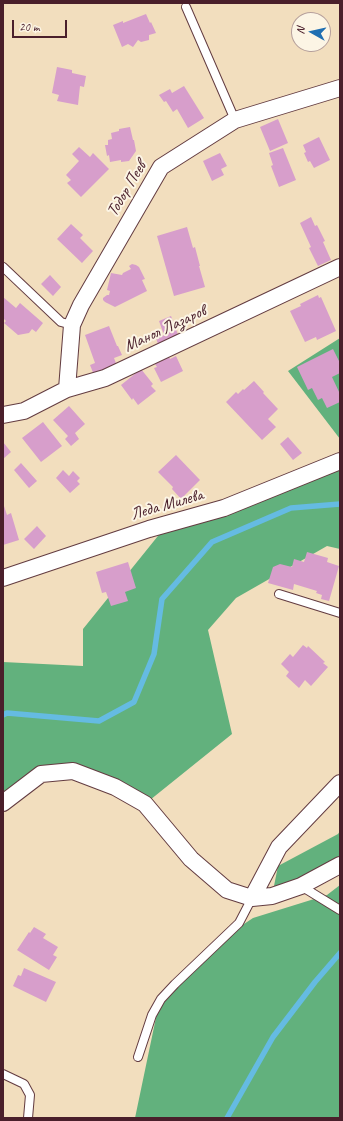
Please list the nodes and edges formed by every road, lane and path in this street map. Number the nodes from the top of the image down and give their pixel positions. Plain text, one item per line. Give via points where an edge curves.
1 (186, 7) dead end
2 (340, 88) edge
3 (235, 120) junction
4 (3, 267) edge
5 (340, 268) edge
6 (72, 325) junction
7 (67, 389) junction
8 (3, 415) edge
9 (340, 461) edge
10 (3, 578) edge
11 (279, 594) dead end
12 (340, 613) edge
13 (340, 783) edge
14 (3, 803) edge
15 (340, 865) edge
16 (301, 886) junction
17 (252, 898) junction
18 (340, 910) edge
19 (138, 1057) dead end
20 (3, 1074) edge
21 (28, 1118) edge

1 - 3 lane
2 - 3 street, Тодор Пеев
3 - 6 street, Тодор Пеев via 161,167
4 - 6 lane via 61,322
5 - 7 street, Манол Лазаров via 105,378
6 - 7 street, Тодор Пеев
7 - 8 street, Манол Лазаров via 24,411
9 - 10 street, Леда Милева via 224,508 149,529
11 - 12 lane
13 - 17 street via 279,847
14 - 17 street via 41,774 73,771 115,786 145,804 191,859 227,890
15 - 16 street
16 - 17 street via 272,896
16 - 18 lane
17 - 19 lane via 239,923 161,999 152,1015
20 - 21 lane via 24,1084 30,1096

